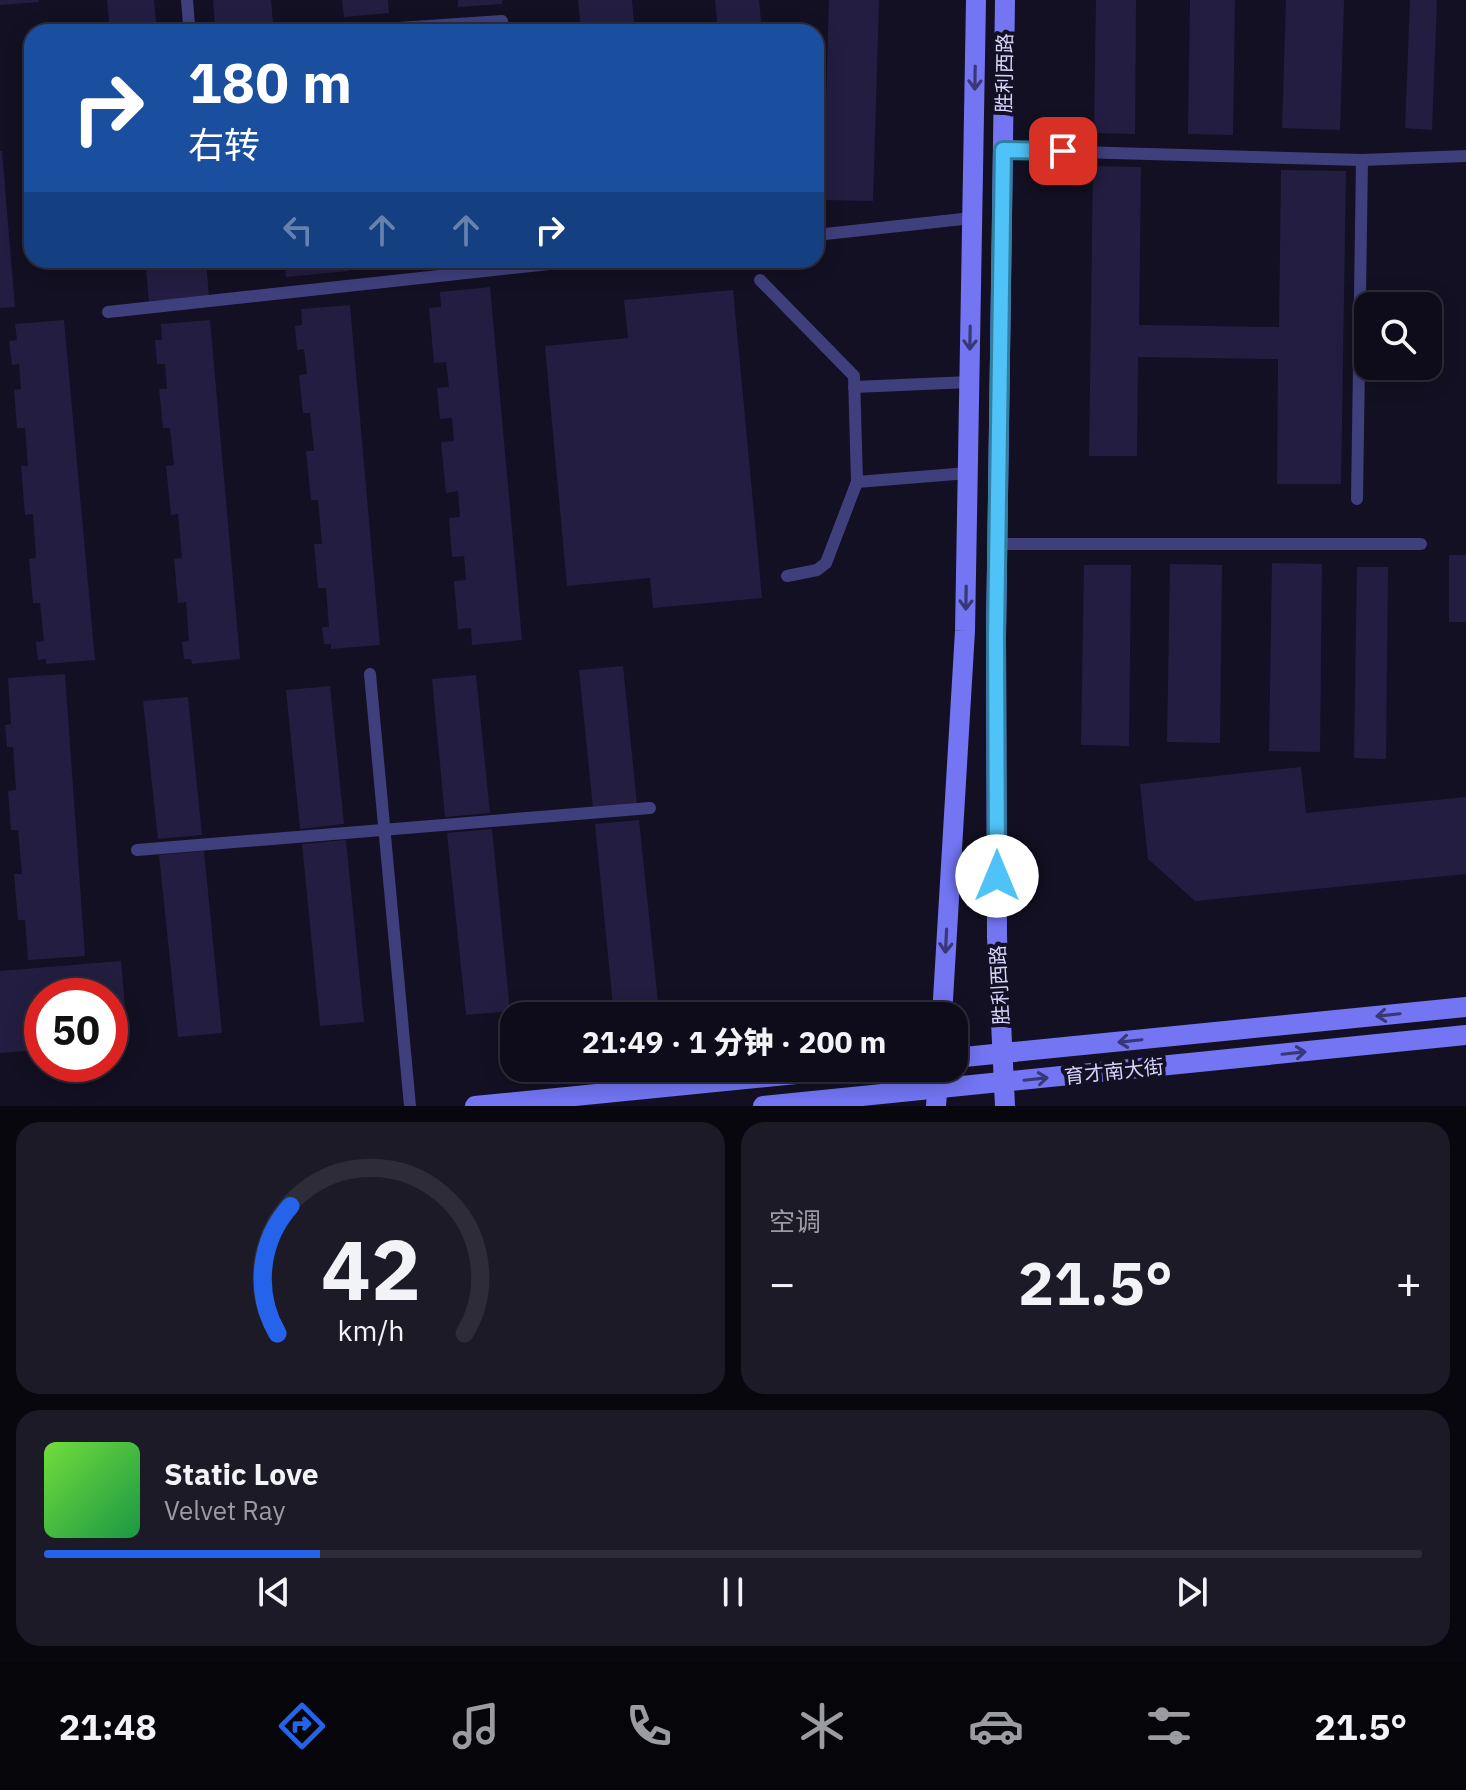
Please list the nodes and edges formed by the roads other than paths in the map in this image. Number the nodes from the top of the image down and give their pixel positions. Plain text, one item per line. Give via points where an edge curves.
1 (187, 0) edge
2 (976, 0) edge
3 (1005, 0) edge
4 (189, 24) edge
5 (458, 24) edge
6 (502, 24) edge
7 (1003, 150) junction
8 (1466, 156) edge
9 (1362, 160) junction
10 (972, 218) junction
11 (824, 234) edge
12 (483, 268) edge
13 (760, 280) dead end
14 (108, 312) dead end
15 (970, 382) junction
16 (854, 387) junction
17 (968, 473) junction
18 (857, 482) junction
19 (1357, 499) dead end
20 (998, 544) junction
21 (1421, 544) dead end
22 (787, 576) dead end
23 (370, 674) dead end
24 (650, 808) dead end
25 (384, 830) junction
26 (137, 850) dead end
27 (943, 1002) edge
28 (1466, 1007) edge
29 (1466, 1035) edge
30 (1002, 1053) junction
31 (968, 1057) edge
32 (716, 1082) edge
33 (1004, 1082) junction
34 (937, 1087) edge
35 (410, 1106) edge
36 (475, 1106) edge
37 (763, 1106) edge
38 (1005, 1106) edge

1 - 4 lane
2 -> 10 main road, 胜利西路
3 - 7 main road, 胜利西路
5 - 6 lane
7 - 9 lane
7 - 20 main road, 胜利西路
8 - 9 lane
9 - 19 lane
10 - 11 lane
10 -> 15 main road, 胜利西路
12 - 14 lane
13 - 16 lane via 854,376
15 - 16 lane
15 - 17 main road, 胜利西路
16 - 18 lane
17 - 18 lane
17 -> 27 main road, 胜利西路 via 965,631
18 - 22 lane via 826,563
20 - 21 lane
20 - 30 main road, 胜利西路 via 997,937
23 - 25 lane
24 - 25 lane
25 - 26 lane
25 - 35 lane
28 -> 30 main road, 育才南大街
33 -> 29 main road, 育才南大街
30 - 31 main road, 育才南大街
30 - 33 main road, 胜利西路
32 - 36 main road
33 - 34 main road, 育才南大街
33 - 38 main road, 胜利西路
34 - 37 main road, 育才南大街

